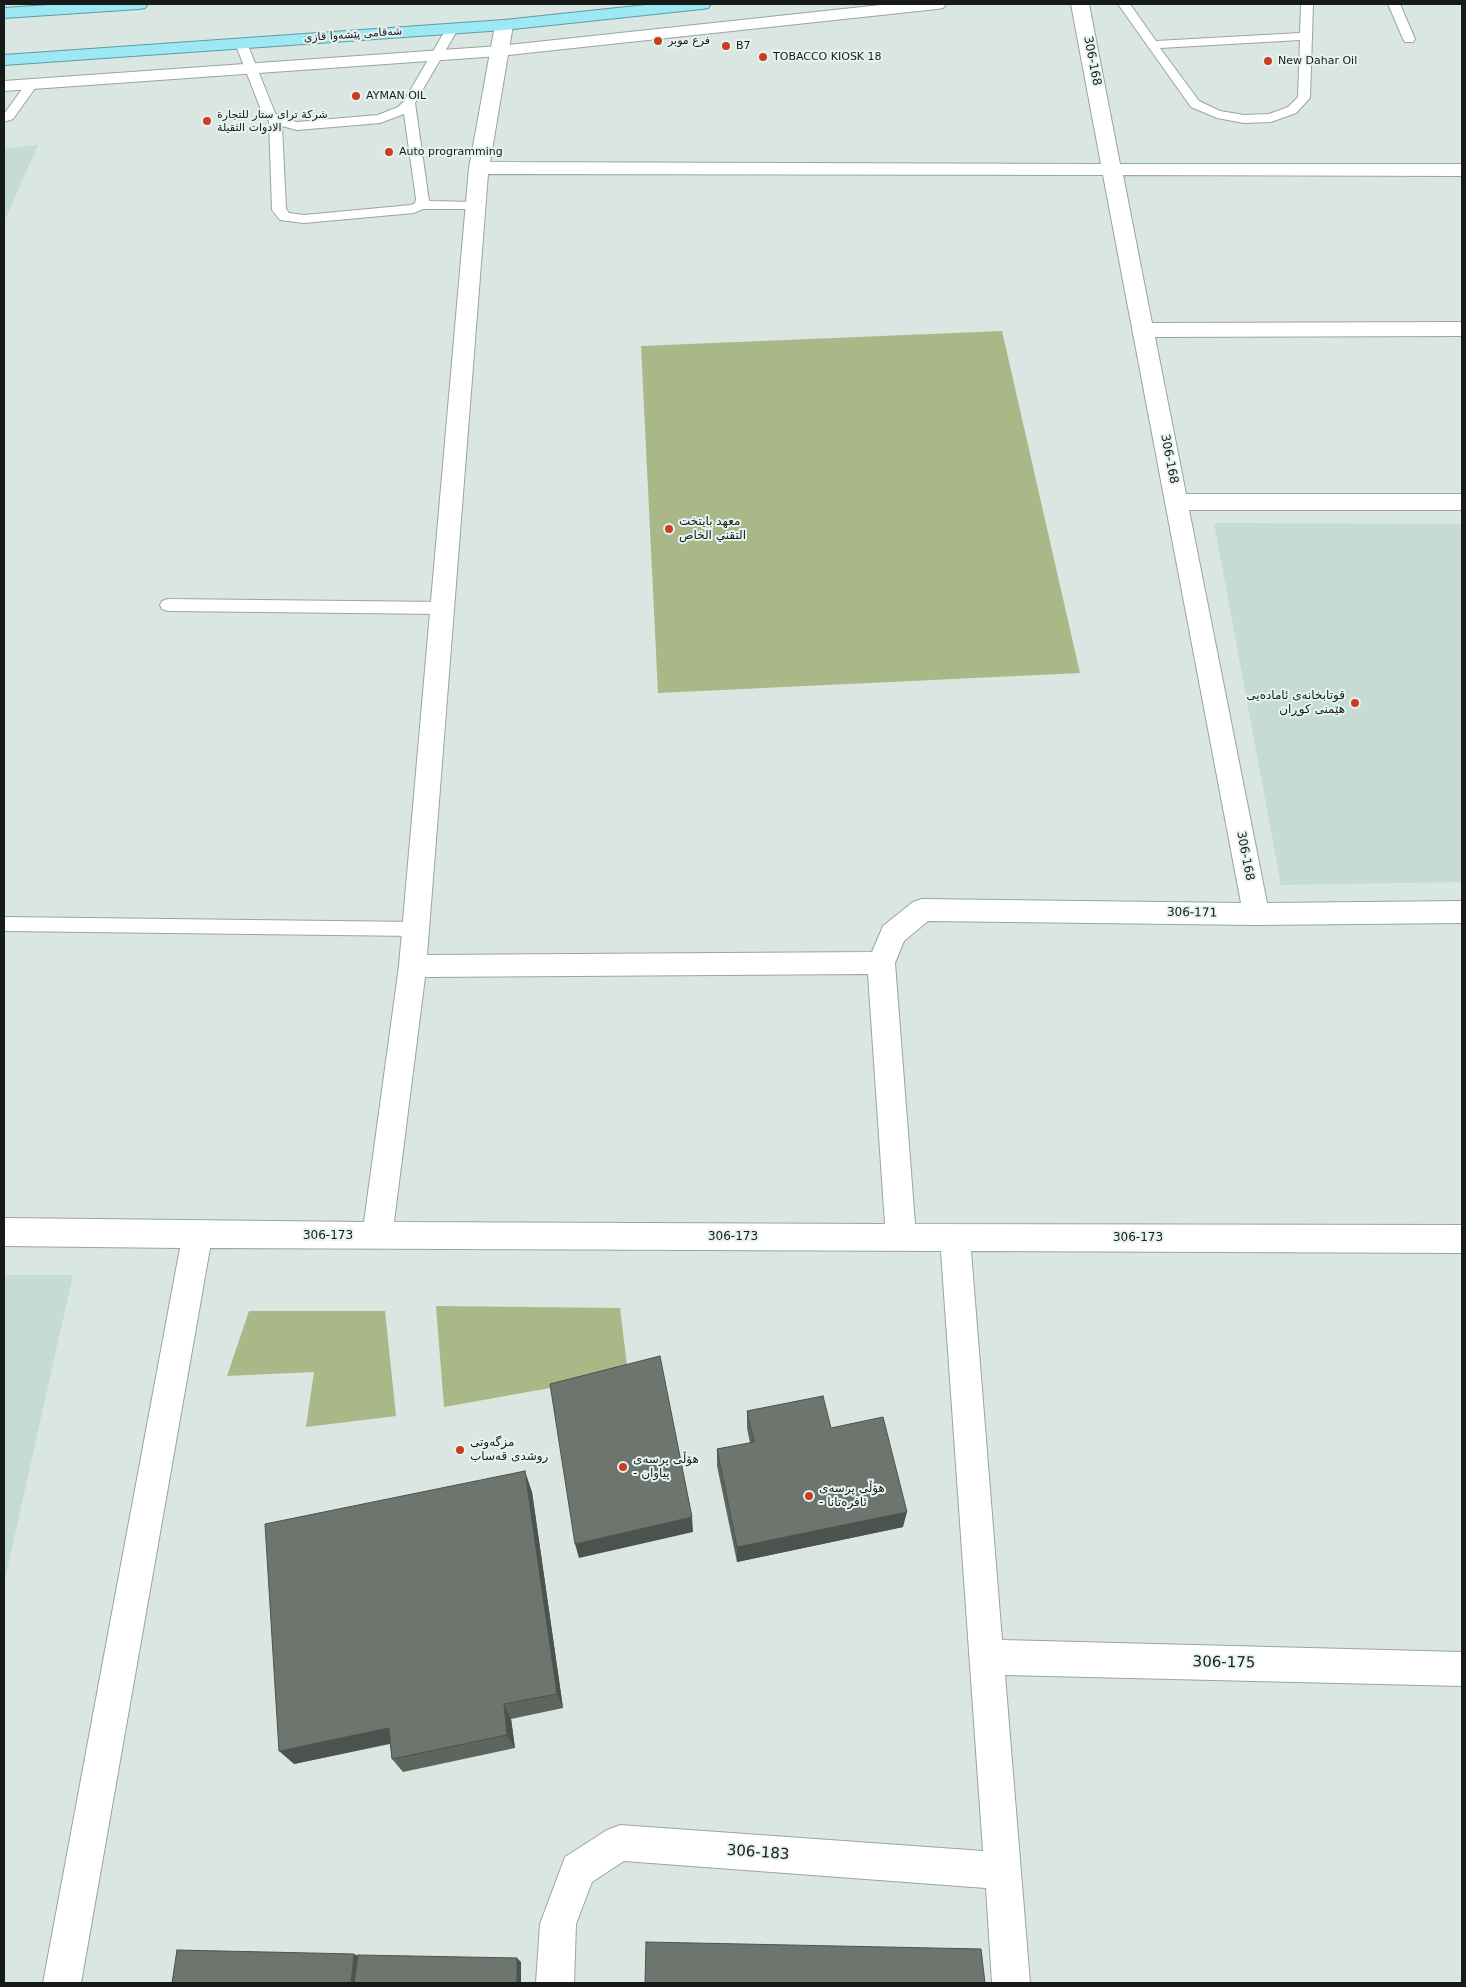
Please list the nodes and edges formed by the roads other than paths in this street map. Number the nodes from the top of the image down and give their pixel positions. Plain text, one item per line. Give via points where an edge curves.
1 (139, 4) edge
2 (702, 4) edge
3 (937, 4) edge
4 (1080, 4) edge
5 (1124, 4) edge
6 (1307, 4) edge
7 (1394, 4) edge
8 (4, 13) edge
9 (504, 25) junction
10 (452, 29) junction
11 (1307, 36) junction
12 (1409, 39) dead end
13 (241, 43) junction
14 (1152, 45) junction
15 (499, 51) junction
16 (437, 55) junction
17 (4, 60) edge
18 (250, 67) junction
19 (32, 84) junction
20 (4, 86) edge
21 (409, 103) junction
22 (4, 118) edge
23 (275, 120) junction
24 (479, 168) junction
25 (1113, 170) junction
26 (1462, 170) edge
27 (420, 205) junction
28 (475, 206) junction
29 (1462, 329) edge
30 (1144, 330) junction
31 (1177, 502) junction
32 (1462, 502) edge
33 (168, 605) dead end
34 (442, 608) junction
35 (1462, 912) edge
36 (1256, 914) junction
37 (4, 924) edge
38 (416, 929) junction
39 (881, 963) junction
40 (414, 966) junction
41 (4, 1232) edge
42 (197, 1235) junction
43 (377, 1236) junction
44 (902, 1237) junction
45 (955, 1238) junction
46 (1462, 1239) edge
47 (987, 1657) junction
48 (1462, 1669) edge
49 (1003, 1872) junction
50 (62, 1983) edge
51 (555, 1983) edge
52 (1012, 1983) edge

1 - 8 highway
2 - 9 highway, شەقامی پێشەوا قازی
3 - 15 street
4 - 25 street, 306-168
5 - 14 lane
6 - 11 lane
7 - 12 lane
9 - 10 highway, شەقامی پێشەوا قازی
9 - 15 street
10 - 13 highway, شەقامی پێشەوا قازی
10 - 16 lane
11 - 14 lane
11 - 14 lane via 1304,98 1292,110 1271,118 1226,116 1195,104
13 - 17 highway, شەقامی پێشەوا قازی
13 - 18 lane
15 - 16 street
15 - 24 street
16 - 18 street
16 - 21 lane
18 - 19 street
18 - 23 lane via 269,115
19 - 20 street
19 - 22 lane via 9,116
21 - 23 lane via 380,119 297,126
21 - 27 lane via 423,199
23 - 27 lane via 279,210 285,217 304,219 414,209
24 - 25 street
24 - 28 street
25 - 26 street
25 - 30 street, 306-168
27 - 28 lane
28 - 34 street
29 - 30 street
30 - 31 street, 306-168
31 - 32 street
31 - 36 street, 306-168
33 - 34 lane
34 - 38 street
35 - 36 street, 306-171
36 - 39 street, 306-171 via 922,910 893,934
37 - 38 lane
38 - 40 street
39 - 40 street
39 - 44 street
40 - 43 street
41 - 42 street, 306-173
42 - 43 street, 306-173
42 - 50 street
43 - 44 street, 306-173
44 - 45 street, 306-173
45 - 46 street, 306-173
45 - 47 street
47 - 48 street, 306-175
47 - 49 street
49 - 51 street, 306-183 via 620,1844 578,1870 558,1924
49 - 52 street

